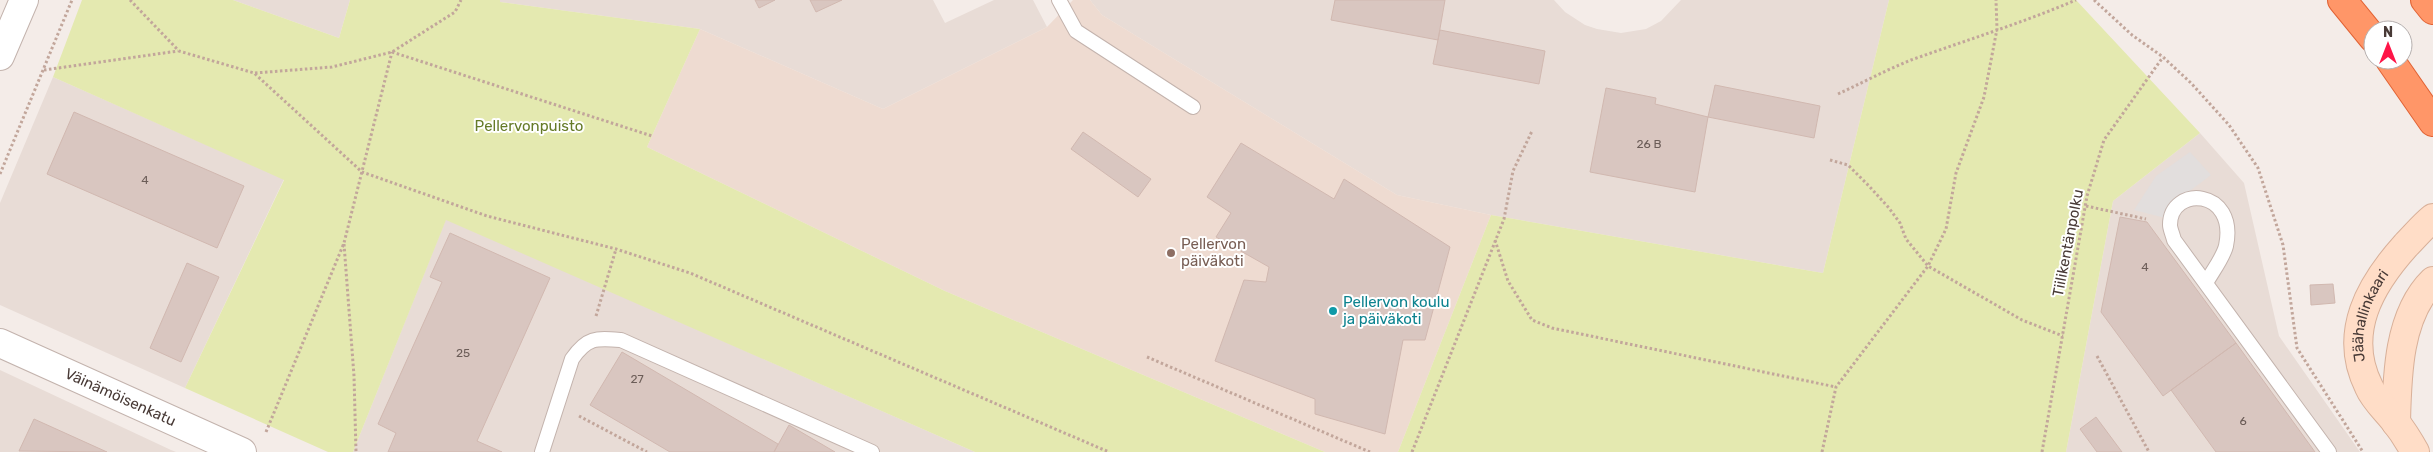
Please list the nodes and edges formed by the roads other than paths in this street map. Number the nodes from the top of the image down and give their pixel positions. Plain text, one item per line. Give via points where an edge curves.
1 (24, 0) edge
2 (1059, 0) edge
3 (2342, 0) edge
4 (2425, 0) edge
5 (2433, 10) edge
6 (2363, 26) edge
7 (0, 56) edge
8 (2397, 70) edge
9 (1194, 107) dead end
10 (2433, 122) edge
11 (2433, 218) edge
12 (2433, 281) edge
13 (2206, 283) junction
14 (0, 343) edge
15 (2396, 422) junction
16 (242, 452) edge
17 (542, 452) edge
18 (872, 452) edge
19 (2328, 452) edge
20 (2416, 452) edge

1 - 7 street
2 - 9 lane via 1076,31
3 - 6 highway
4 - 5 highway
8 - 10 highway
11 - 15 street, Jäähallinkaari via 2385,271 2368,297 2362,317 2358,356 2369,388
12 - 15 street via 2412,310 2397,375
13 - 13 lane via 2174,240 2170,224 2173,213 2184,200 2198,198 2214,202 2228,226 2226,248
13 - 19 lane
14 - 16 street, Väinämöisenkatu
15 - 20 street, Jäähallinkaari
17 - 18 lane via 572,359 588,341 600,338 621,340

